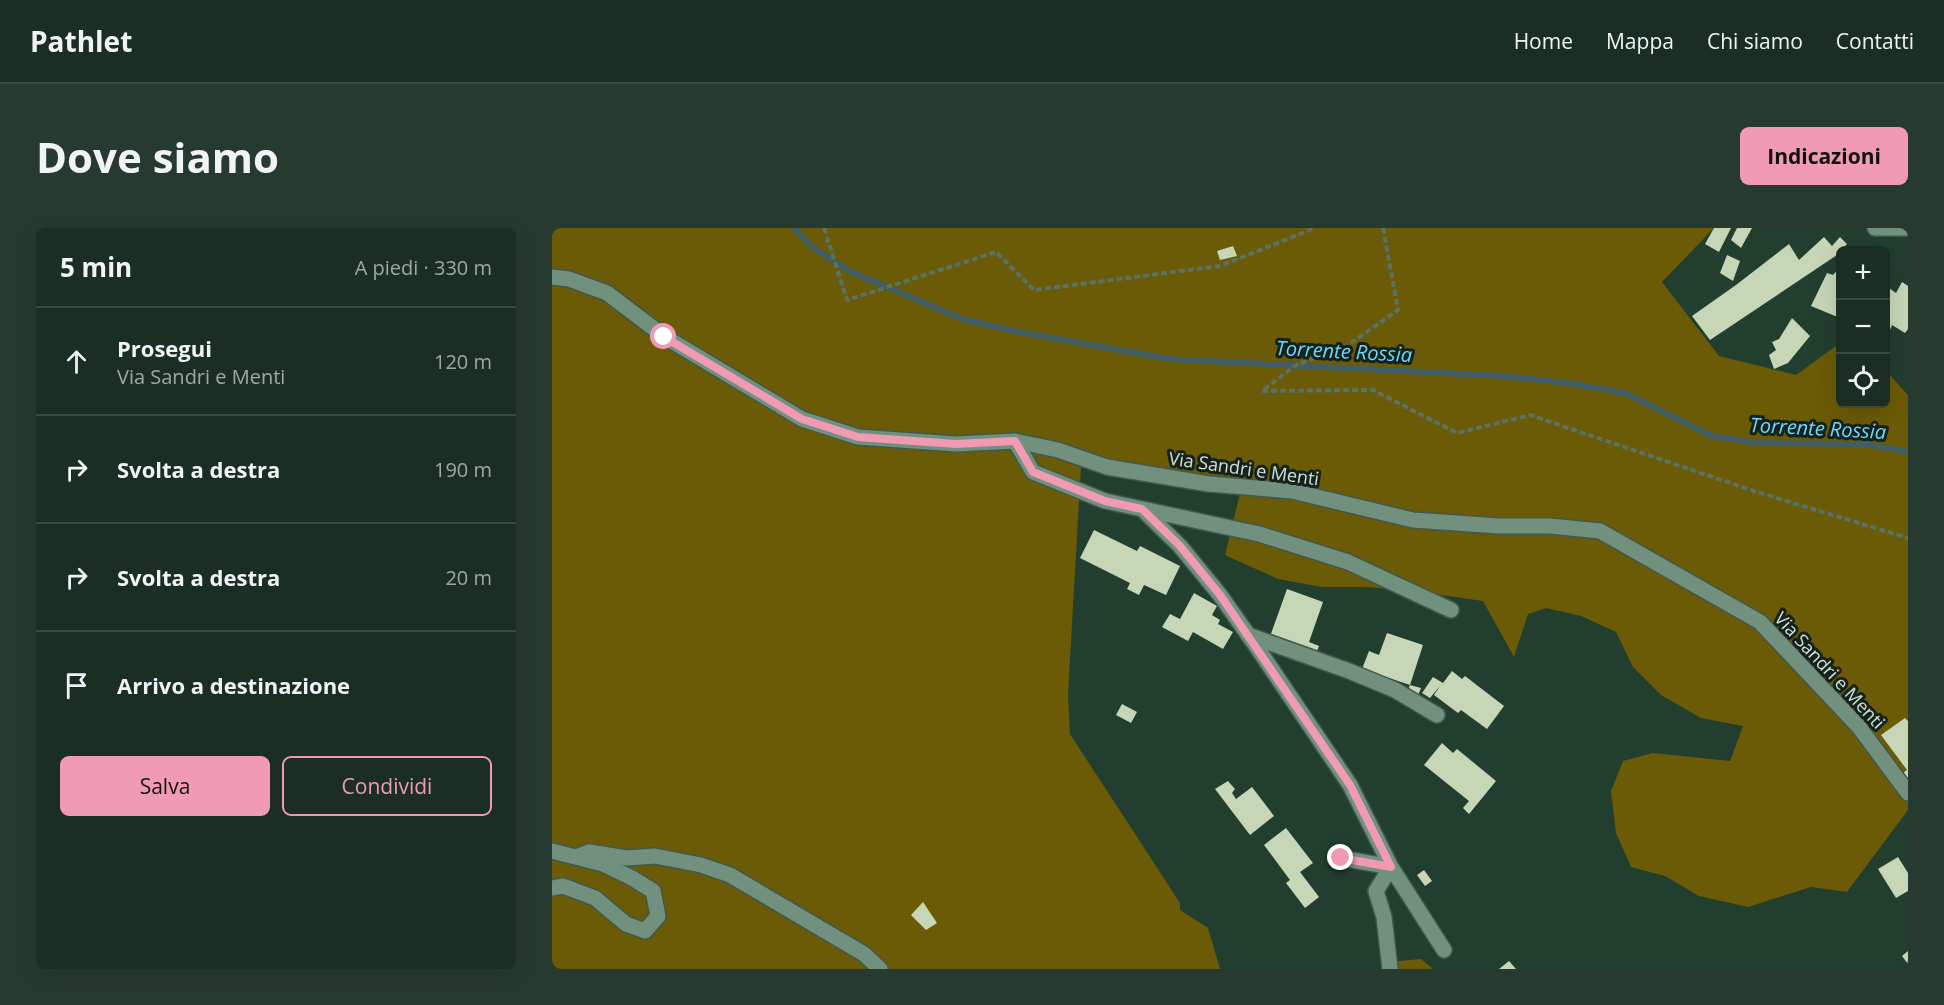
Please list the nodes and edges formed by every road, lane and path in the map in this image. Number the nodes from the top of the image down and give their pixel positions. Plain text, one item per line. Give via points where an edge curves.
1 (824, 228) edge
2 (1315, 228) edge
3 (1383, 228) edge
4 (1875, 228) edge
5 (1908, 228) edge
6 (552, 277) edge
7 (1015, 441) junction
8 (1142, 509) junction
9 (1908, 538) edge
10 (1451, 610) dead end
11 (1248, 635) junction
12 (1437, 715) dead end
13 (1908, 793) edge
14 (552, 851) edge
15 (576, 857) junction
16 (1341, 858) dead end
17 (1391, 867) junction
18 (552, 888) edge
19 (1444, 950) dead end
20 (880, 969) edge
21 (1390, 969) edge

1 - 2 path via 847,300 996,252 1034,290 1220,266
3 - 9 path via 1398,310 1348,345 1296,365 1262,391 1373,390 1457,433 1530,415
4 - 5 main road
6 - 7 main road, Via Sandri e Menti via 607,293 664,337 802,419 858,437 956,444
7 - 8 main road via 1033,472 1105,501
7 - 13 main road, Via Sandri e Menti via 1058,450 1107,467 1209,484 1292,491 1413,520 1600,531 1760,622 1859,727
8 - 10 main road via 1259,534 1348,562
8 - 11 main road via 1180,546
11 - 12 main road via 1395,690
11 - 17 main road via 1350,785
14 - 15 main road
15 - 18 main road via 603,864 653,891 658,916 645,930 626,924 595,898 563,886
15 - 20 main road via 589,852 627,858 655,856 730,875 864,954
16 - 17 main road
17 - 19 main road
17 - 21 main road via 1376,891

